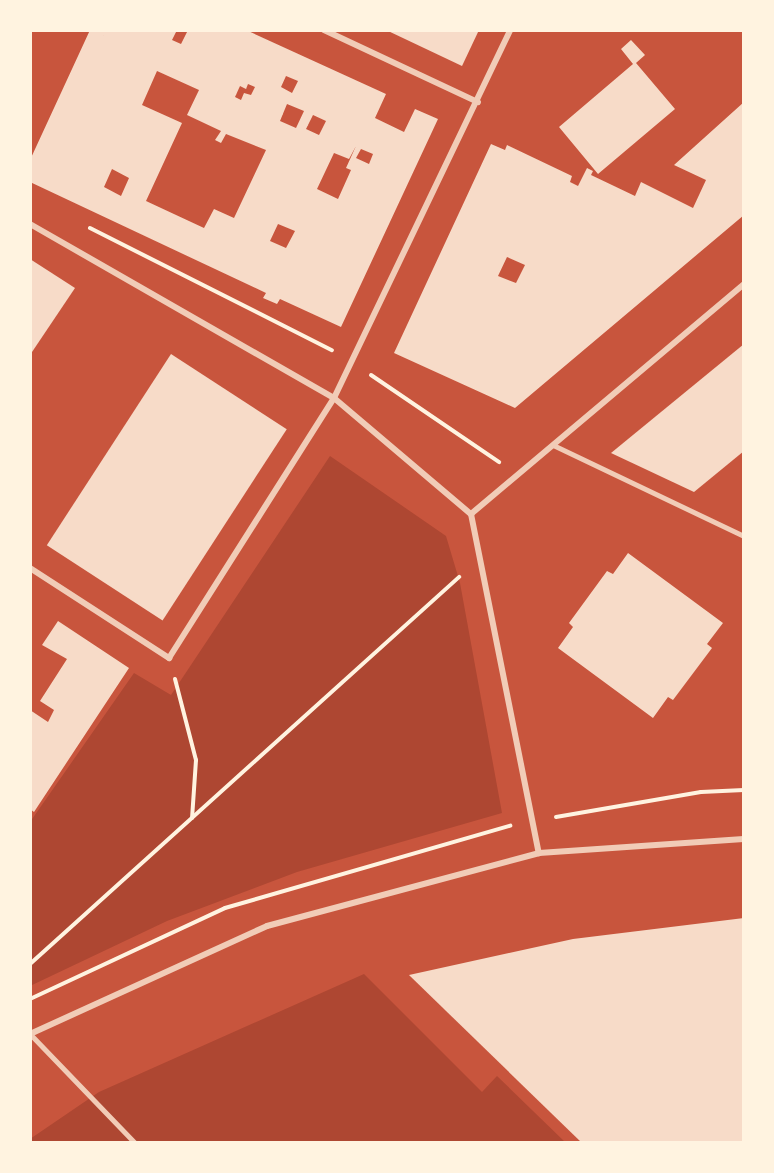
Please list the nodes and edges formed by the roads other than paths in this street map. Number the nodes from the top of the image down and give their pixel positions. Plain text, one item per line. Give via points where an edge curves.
1 (324, 30) edge
2 (510, 30) edge
3 (478, 102) junction
4 (30, 224) edge
5 (744, 284) edge
6 (334, 398) junction
7 (553, 445) junction
8 (471, 514) junction
9 (744, 536) edge
10 (30, 568) edge
11 (744, 839) edge
12 (539, 854) junction
13 (30, 1034) edge
14 (135, 1143) edge

1 - 3 street
2 - 3 street
3 - 6 street
4 - 6 street
5 - 7 street
6 - 8 street
6 - 10 street via 169,658
7 - 8 street
7 - 9 street
8 - 12 street
11 - 12 street
12 - 13 street via 267,926
13 - 14 street

